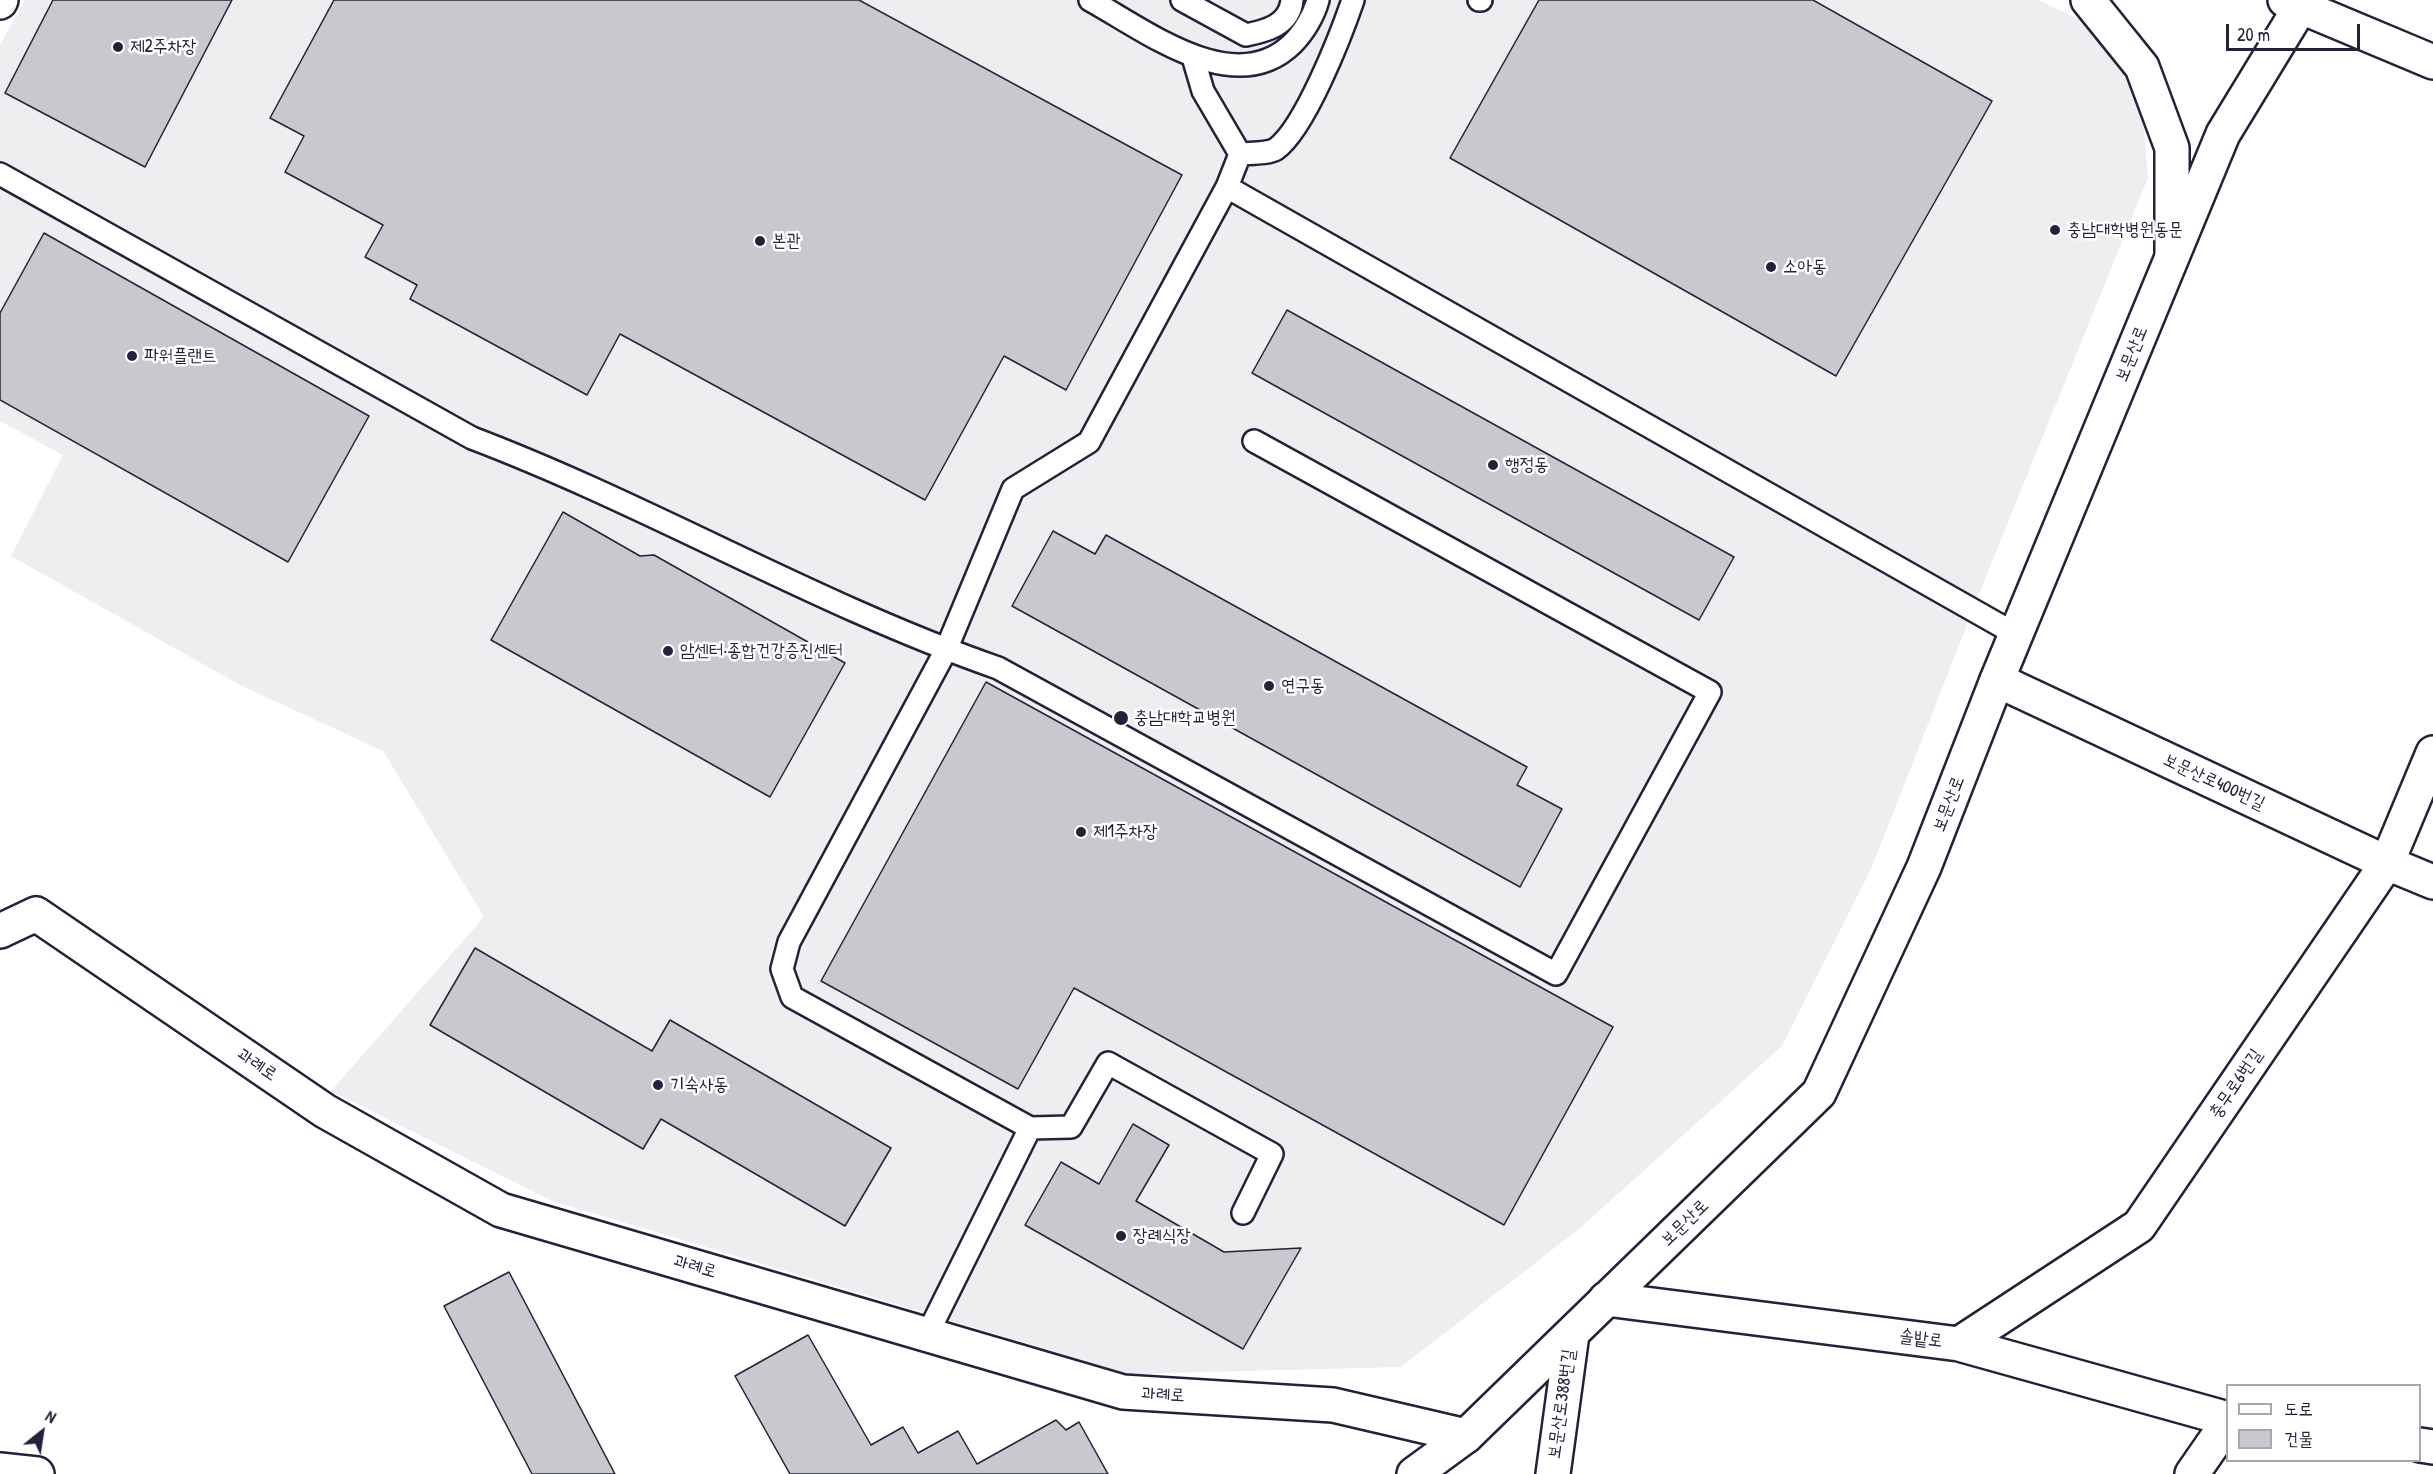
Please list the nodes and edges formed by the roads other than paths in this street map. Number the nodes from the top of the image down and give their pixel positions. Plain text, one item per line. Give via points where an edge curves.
1 (1090, 0) edge
2 (1182, 0) edge
3 (1292, 0) edge
4 (1318, 0) edge
5 (1353, 0) edge
6 (2088, 0) edge
7 (2298, 2) edge
8 (1192, 57) junction
9 (2433, 62) edge
10 (1240, 154) junction
11 (0, 174) edge
12 (1227, 187) junction
13 (2172, 256) junction
14 (1254, 441) dead end
15 (2017, 635) junction
16 (946, 650) junction
17 (1997, 680) junction
18 (2433, 753) edge
19 (2387, 863) junction
20 (2433, 882) edge
21 (0, 931) edge
22 (1030, 1128) junction
23 (1243, 1213) dead end
24 (1606, 1299) junction
25 (1572, 1334) junction
26 (927, 1335) junction
27 (1959, 1344) junction
28 (2226, 1419) edge
29 (2226, 1423) edge
30 (1466, 1436) junction
31 (0, 1470) edge
32 (37, 1474) edge
33 (1414, 1474) edge
34 (1553, 1474) edge
35 (2192, 1474) edge

1 - 8 lane
2 - 3 lane via 1246,35 1273,30 1292,8
4 - 8 lane via 1301,35 1279,56 1247,65 1217,64
5 - 10 lane via 1342,34 1294,130 1274,150
6 - 13 street via 2142,67 2172,148
7 - 9 street
7 - 13 street, 보문산로 via 2223,134
8 - 10 lane via 1203,91
10 - 12 lane
11 - 16 lane via 472,438 538,463
12 - 15 lane
12 - 16 lane via 1089,442 1013,489
13 - 15 street, 보문산로
14 - 16 lane via 1710,692 1556,974 998,668
15 - 17 street, 보문산로
16 - 22 lane via 789,942 782,969 792,997
17 - 19 street, 보문산로400번길
17 - 24 street, 보문산로 via 1924,867 1819,1093
18 - 19 street, 충무로6번길
19 - 20 street, 보문산로400번길
19 - 27 street, 충무로6번길 via 2139,1226
21 - 26 street, 과례로 via 36,914 325,1111 501,1210
22 - 23 lane via 1071,1127 1108,1063 1272,1154
22 - 26 lane
24 - 25 street, 보문산로
24 - 27 street, 솔밭로
25 - 30 street, 보문산로
25 - 34 street, 보문산로388번길
26 - 30 street, 과례로 via 1123,1392 1333,1405
27 - 28 street, 솔밭로
29 - 35 street
30 - 33 street, 보문산로
31 - 32 street

